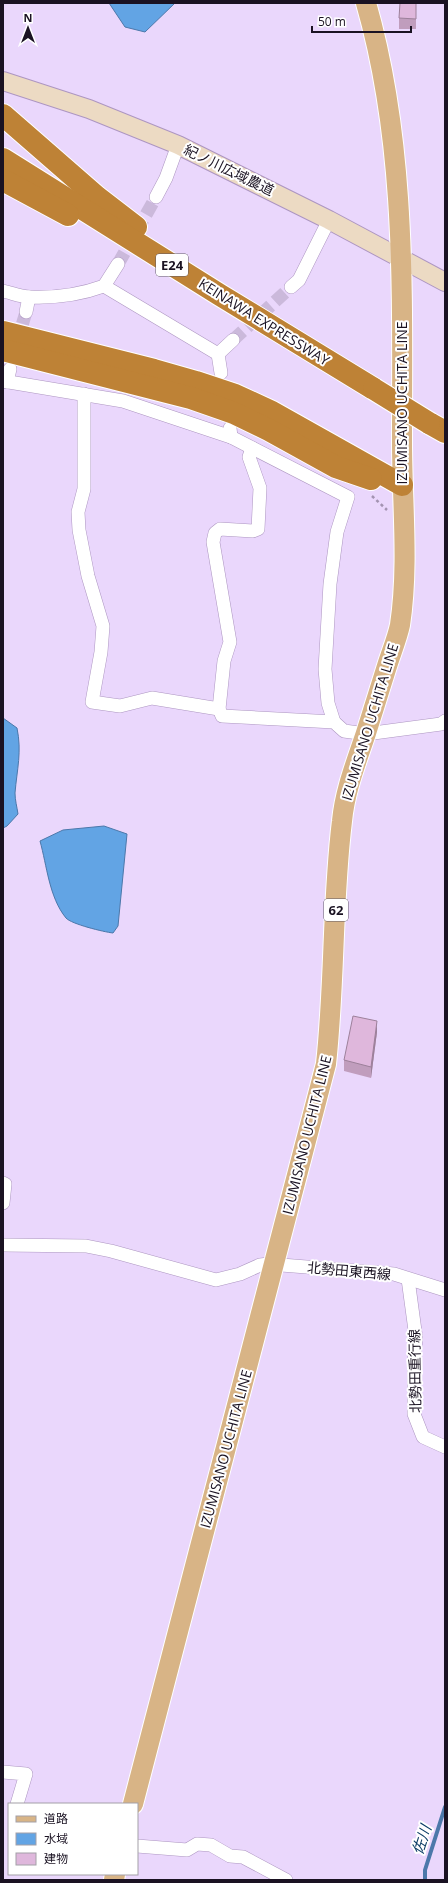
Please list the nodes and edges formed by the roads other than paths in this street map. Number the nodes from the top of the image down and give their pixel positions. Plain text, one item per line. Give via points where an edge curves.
1 (366, 3) edge
2 (3, 81) edge
3 (3, 115) edge
4 (178, 145) junction
5 (3, 158) edge
6 (3, 180) edge
7 (156, 197) tunnel mouth
8 (329, 220) junction
9 (402, 258) junction
10 (118, 264) tunnel mouth
11 (445, 282) edge
12 (104, 286) junction
13 (291, 287) tunnel mouth
14 (3, 291) edge
15 (220, 295) junction
16 (29, 297) junction
17 (26, 312) tunnel mouth
18 (3, 332) edge
19 (233, 340) tunnel mouth
20 (218, 354) junction
21 (6, 359) edge
22 (343, 370) junction
23 (221, 373) dead end
24 (5, 382) edge
25 (84, 394) junction
26 (437, 428) edge
27 (252, 448) junction
28 (402, 485) junction
29 (219, 710) junction
30 (445, 721) edge
31 (334, 722) junction
32 (366, 734) junction
33 (3, 1183) edge
34 (3, 1203) edge
35 (3, 1245) edge
36 (274, 1265) junction
37 (408, 1279) junction
38 (445, 1290) edge
39 (445, 1447) edge
40 (3, 1772) edge
41 (17, 1803) edge
42 (133, 1803) edge
43 (138, 1846) edge
44 (286, 1880) edge

1 - 9 main road, IZUMISANO UCHITA LINE / 62 via 386,84 393,133
2 - 4 street, 紀ノ川広域農道 via 89,109
3 - 22 highway via 97,197 173,255 284,326
4 - 7 street
4 - 8 street, 紀ノ川広域農道
5 - 15 highway, KEINAWA EXPRESSWAY / E24
6 - 15 highway
8 - 9 street, 紀ノ川広域農道
8 - 13 street via 299,280
9 - 11 street, 紀ノ川広域農道
9 - 28 main road, IZUMISANO UCHITA LINE / 62
10 - 12 street
12 - 16 street via 62,295
12 - 20 street
14 - 16 street
15 - 22 highway, KEINAWA EXPRESSWAY / E24
16 - 17 street
18 - 28 highway via 154,370 235,395 272,412
19 - 20 street
20 - 23 street
21 - 24 street
21 - 28 highway via 198,401 234,413 336,467 368,478
22 - 26 highway, KEINAWA EXPRESSWAY / E24, bridge
24 - 25 street
25 - 27 street via 123,401 230,432
25 - 29 street via 84,489 78,512 79,530 88,576 103,626 92,702 120,706 152,698
27 - 29 street via 249,457 260,488 258,529 220,529 215,533 213,542 230,642 224,661
27 - 31 street via 348,497 337,532 330,584 325,668 328,703
28 - 32 main road, IZUMISANO UCHITA LINE / 62 via 405,548 404,594 399,629
29 - 31 street via 222,716 232,718
30 - 32 street via 441,724
31 - 32 street via 344,731
32 - 36 main road, IZUMISANO UCHITA LINE / 62 via 349,780 342,819 326,1064
33 - 34 street
35 - 36 street, 北勢田東西線 via 86,1246 216,1280 240,1274 260,1265
36 - 37 street, 北勢田東西線 via 394,1274
36 - 42 main road, IZUMISANO UCHITA LINE / 62
37 - 38 street, 北勢田東西線
37 - 39 street, 北勢田重行線 via 416,1338 414,1414 423,1437
40 - 41 street via 26,1774
43 - 44 street via 187,1850 197,1844 211,1845 230,1856 243,1857

